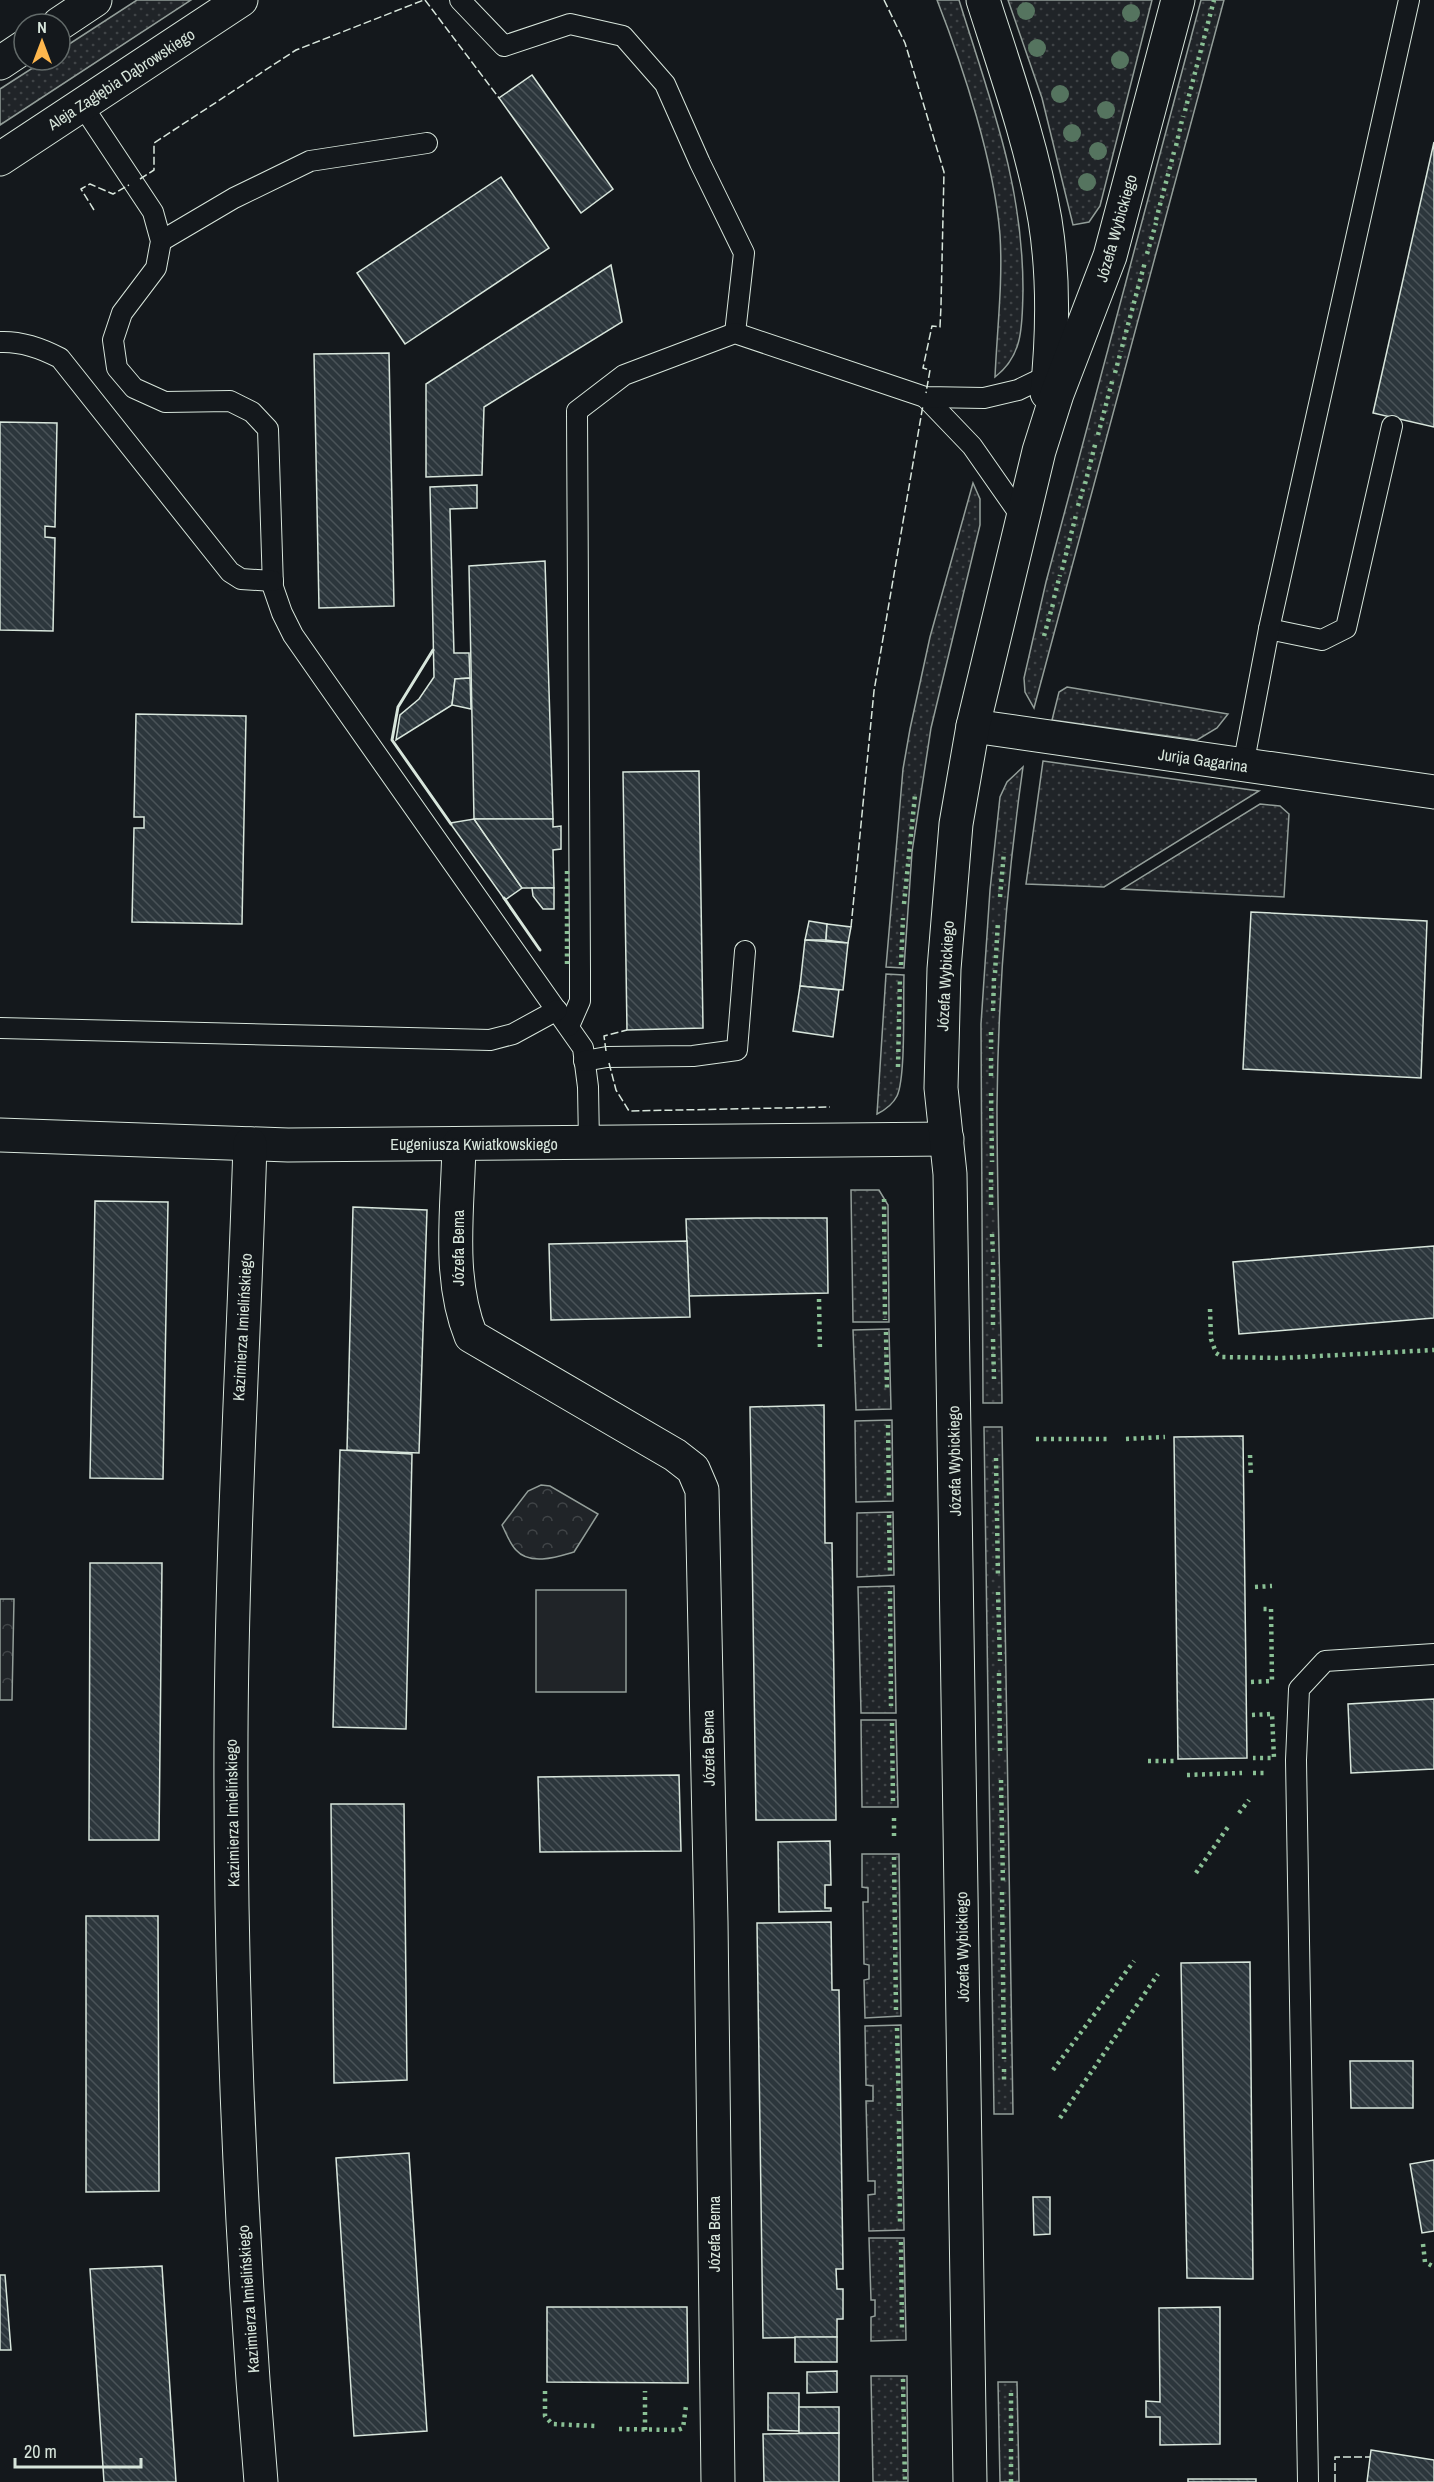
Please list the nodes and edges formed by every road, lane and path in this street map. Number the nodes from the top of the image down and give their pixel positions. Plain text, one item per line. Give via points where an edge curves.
1 (95, 0) edge
2 (242, 0) edge
3 (460, 0) edge
4 (983, 0) edge
5 (1178, 0) edge
6 (1409, 0) edge
7 (72, 15) edge
8 (82, 105) junction
9 (427, 143) dead end
10 (0, 159) edge
11 (161, 242) junction
12 (735, 333) junction
13 (0, 342) edge
14 (1049, 375) junction
15 (925, 397) junction
16 (1392, 426) dead end
17 (1039, 451) junction
18 (1023, 519) junction
19 (273, 581) junction
20 (1269, 629) junction
21 (973, 726) junction
22 (1243, 766) junction
23 (1434, 792) edge
24 (745, 951) dead end
25 (557, 1010) junction
26 (569, 1026) junction
27 (0, 1028) edge
28 (584, 1061) junction
29 (0, 1135) edge
30 (947, 1139) junction
31 (589, 1143) junction
32 (250, 1144) junction
33 (459, 1144) junction
34 (1434, 1654) edge
35 (261, 2482) edge
36 (718, 2482) edge
37 (970, 2482) edge
38 (1308, 2482) edge

1 - 7 street
2 - 8 street, Aleja Zagłębia Dąbrowskiego
3 - 12 lane via 504,46 570,24 623,36 665,84 744,253
4 - 14 street, Józefa Wybickiego via 1037,181 1045,222 1051,291
5 - 17 street, Józefa Wybickiego via 1110,256
6 - 20 lane
8 - 10 street, Aleja Zagłębia Dąbrowskiego
8 - 11 lane via 153,212
9 - 11 lane via 310,161 234,198
11 - 19 lane via 156,268 122,313 113,340 117,368 134,388 165,402 230,401 252,412 268,429
12 - 15 lane
12 - 26 lane via 624,375 577,411 580,1001
13 - 19 lane via 39,348 60,358 230,572 241,579
14 - 15 lane via 1018,390 984,398
14 - 17 street, Józefa Wybickiego
15 - 18 lane via 972,447
16 - 20 lane via 1346,628 1322,640
17 - 18 street, Józefa Wybickiego
18 - 21 street, Józefa Wybickiego
19 - 25 lane via 293,635
20 - 22 lane
21 - 22 street, Jurija Gagarina
21 - 30 street, Józefa Wybickiego via 956,824 945,958 941,1088
22 - 23 street, Jurija Gagarina
24 - 28 lane via 737,1050
25 - 26 lane
25 - 27 lane via 513,1034 490,1040
26 - 28 lane via 583,1048
28 - 31 lane
29 - 32 street, Eugeniusza Kwiatkowskiego
30 - 31 street, Eugeniusza Kwiatkowskiego
30 - 37 street, Józefa Wybickiego
31 - 33 street, Eugeniusza Kwiatkowskiego
32 - 33 street, Eugeniusza Kwiatkowskiego
32 - 35 street, Kazimierza Imielińskiego via 237,1420 231,1812 238,2157
33 - 36 street, Józefa Bema via 457,1286 471,1336 675,1455 693,1469 702,1490
34 - 38 lane via 1325,1660 1299,1689 1296,1760

